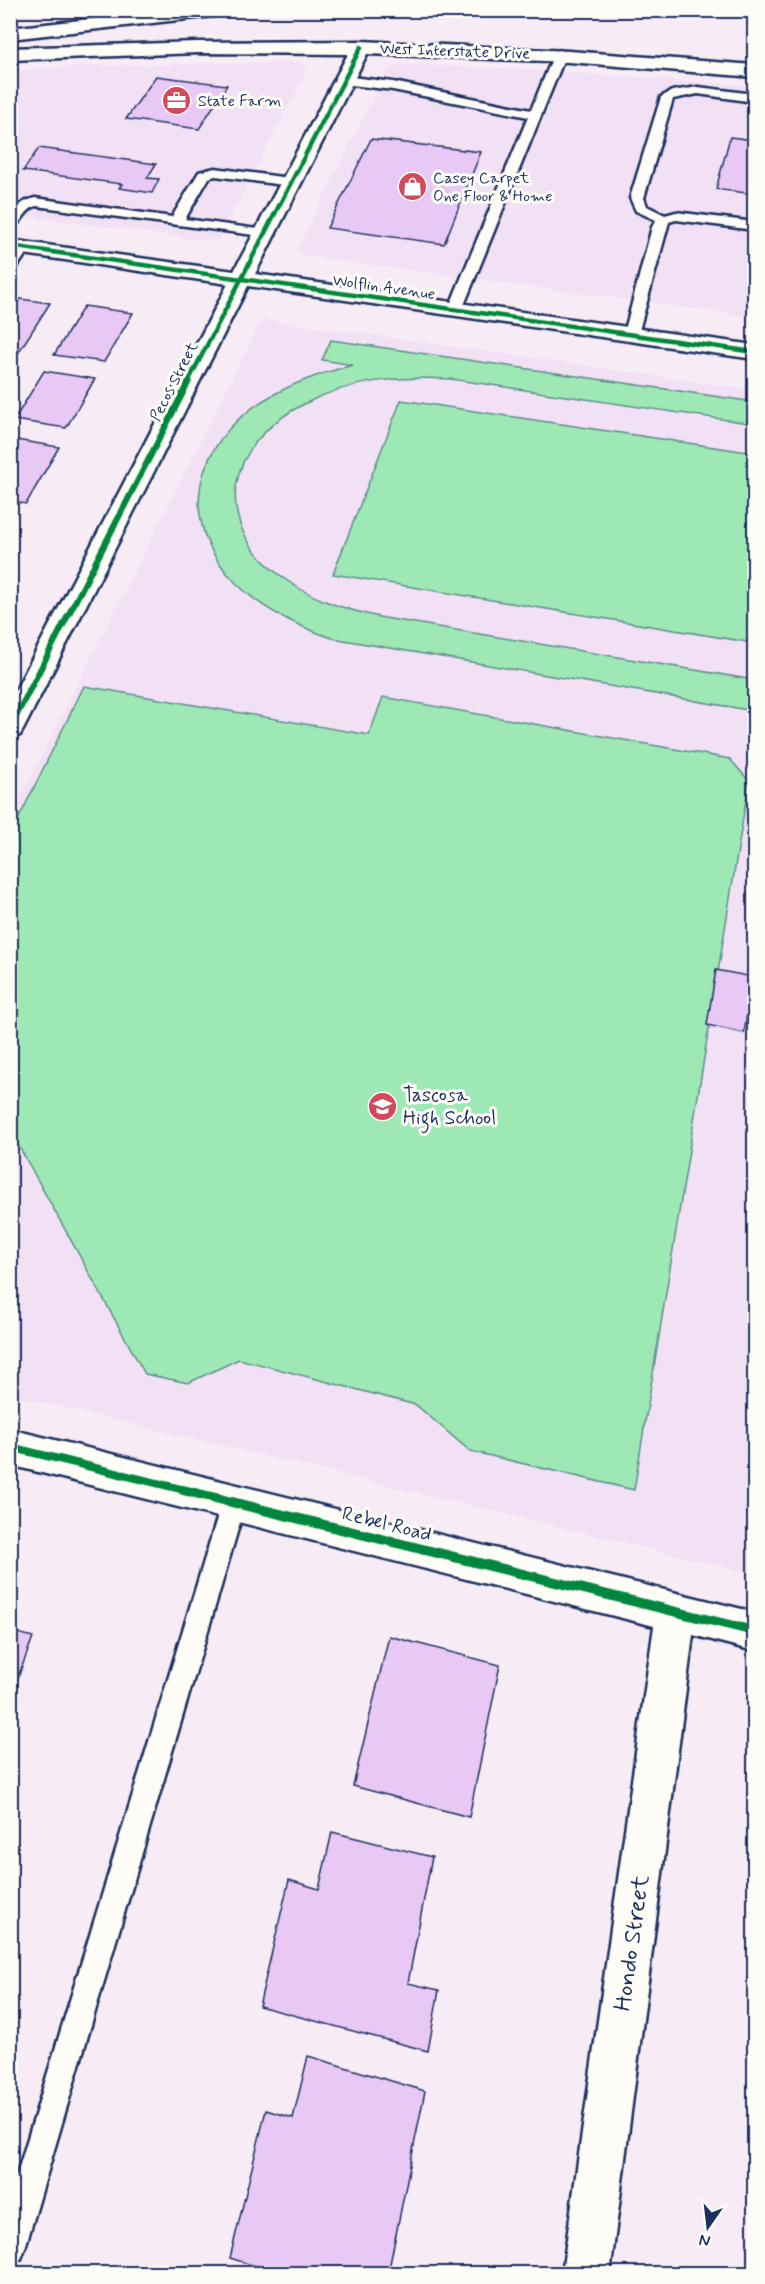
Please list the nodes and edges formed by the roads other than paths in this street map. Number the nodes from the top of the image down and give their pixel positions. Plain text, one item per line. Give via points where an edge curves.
1 (223, 10) edge
2 (10, 34) edge
3 (361, 47) junction
4 (10, 54) edge
5 (560, 54) junction
6 (754, 70) edge
7 (343, 80) junction
8 (754, 98) edge
9 (536, 115) junction
10 (291, 182) junction
11 (664, 219) junction
12 (176, 222) junction
13 (10, 225) edge
14 (754, 226) edge
15 (264, 234) junction
16 (17, 247) edge
17 (10, 267) edge
18 (240, 279) junction
19 (455, 309) junction
20 (631, 334) junction
21 (754, 352) edge
22 (10, 728) edge
23 (10, 1448) edge
24 (234, 1502) junction
25 (676, 1612) junction
26 (754, 1631) edge
27 (10, 2248) edge
28 (586, 2274) edge

1 - 2 main road
3 - 4 main road, West Interstate Drive via 241,46
3 - 5 main road, West Interstate Drive
3 - 7 main road, Pecos Street
5 - 6 main road, West Interstate Drive
5 - 9 lane
7 - 9 lane via 393,86
7 - 10 main road, Pecos Street
8 - 11 lane via 692,91 667,97 636,198 640,208
9 - 19 lane
10 - 12 lane via 215,172 204,176
10 - 15 main road, Pecos Street
11 - 14 lane via 676,216
11 - 20 lane
12 - 13 lane via 35,202 24,206
12 - 15 lane
15 - 18 main road, Pecos Street
16 - 17 lane
16 - 18 main road, Wolflin Avenue
18 - 19 main road, Wolflin Avenue
18 - 22 main road, Pecos Street
19 - 20 main road, Wolflin Avenue
20 - 21 main road, Wolflin Avenue
23 - 24 main road, Rebel Road
24 - 25 main road, Rebel Road
24 - 27 lane
25 - 26 main road, Rebel Road
25 - 28 main road, Hondo Street

